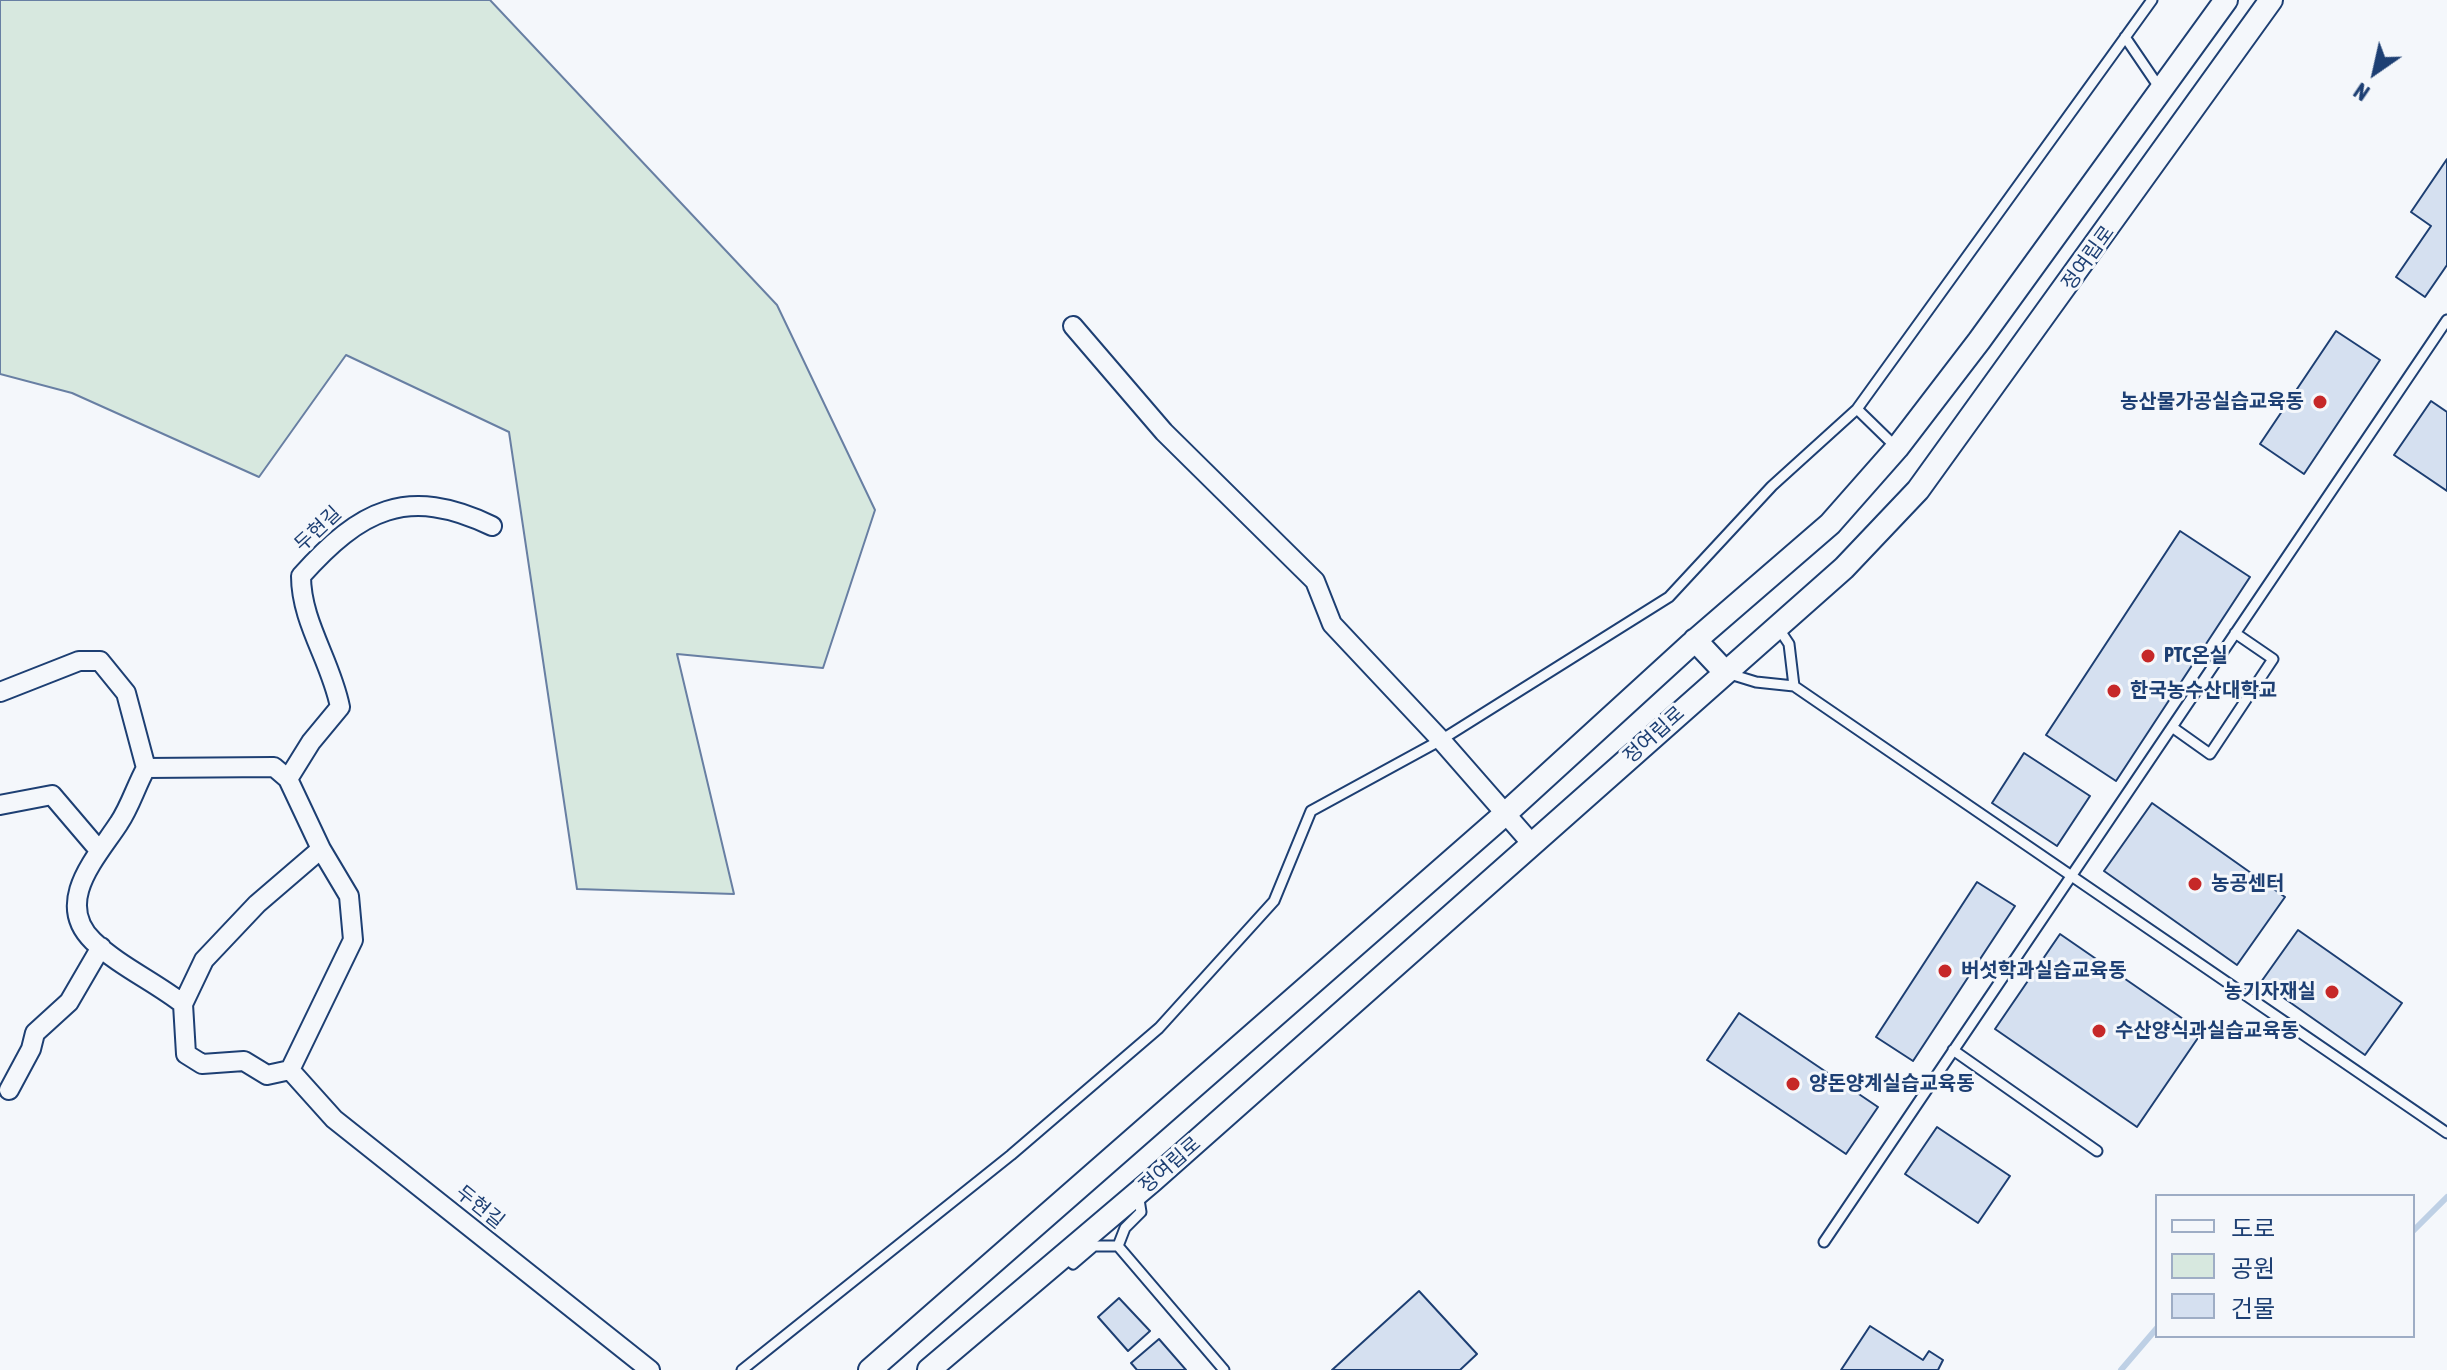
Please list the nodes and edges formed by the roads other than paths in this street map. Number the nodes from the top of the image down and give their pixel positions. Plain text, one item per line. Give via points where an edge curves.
1 (2152, 0) edge
2 (2226, 0) edge
3 (2271, 0) edge
4 (2125, 37) junction
5 (2161, 90) junction
6 (2447, 320) edge
7 (1073, 326) dead end
8 (1857, 409) junction
9 (1897, 448) junction
10 (492, 526) dead end
11 (1777, 627) junction
12 (2235, 633) junction
13 (1695, 640) junction
14 (1725, 672) junction
15 (1794, 686) junction
16 (0, 692) edge
17 (2172, 727) junction
18 (1441, 740) junction
19 (146, 768) junction
20 (288, 779) junction
21 (0, 805) edge
22 (1505, 814) junction
23 (1532, 844) junction
24 (98, 849) junction
25 (321, 849) junction
26 (2071, 876) junction
27 (101, 947) junction
28 (183, 1004) junction
29 (1953, 1050) junction
30 (290, 1070) junction
31 (9, 1090) dead end
32 (2443, 1130) edge
33 (2097, 1151) dead end
34 (1138, 1193) junction
35 (1824, 1242) dead end
36 (1118, 1246) junction
37 (1062, 1256) junction
38 (650, 1370) edge
39 (742, 1370) edge
40 (870, 1370) edge
41 (929, 1370) edge
42 (1224, 1370) edge

1 - 4 lane
2 - 5 street, 정여립로
3 - 11 street, 정여립로 via 1918,490 1844,568
4 - 5 lane
4 - 8 lane
5 - 9 street, 정여립로
6 - 12 lane
7 - 18 street via 1164,432 1315,581 1332,624
8 - 9 lane
8 - 18 lane via 1772,486 1669,597
9 - 13 street, 정여립로 via 1830,524
10 - 20 street, 두현길 via 464,512 424,504 389,507 363,518 329,544 301,576 301,603 334,678 340,707
11 - 14 street, 정여립로
11 - 15 lane via 1789,644
12 - 17 lane
12 - 17 lane via 2273,659 2210,754
13 - 14 street
13 - 22 street, 정여립로
14 - 15 lane
14 - 23 street, 정여립로
15 - 26 lane
16 - 19 street via 79,661 100,661 126,693
17 - 26 lane
18 - 22 street
18 - 39 lane via 1311,811 1274,901 1159,1028 1011,1155
19 - 20 street via 274,767
19 - 24 street via 120,822
20 - 25 street
21 - 24 street via 52,795
22 - 23 street
22 - 40 street, 정여립로
23 - 34 street, 정여립로
24 - 27 street via 83,875 77,901 82,929
25 - 28 street via 257,904 204,960
25 - 30 street via 349,896 353,940
26 - 29 lane
26 - 32 lane
27 - 28 street
27 - 31 street via 69,1002 35,1033
28 - 30 street via 186,1054 202,1064 244,1061 267,1075
29 - 33 lane
29 - 35 lane
30 - 38 street, 두현길 via 334,1119
34 - 36 lane via 1141,1212 1125,1228
34 - 37 street, 정여립로
36 - 37 lane via 1094,1246 1073,1264
36 - 42 lane
37 - 41 street, 정여립로

